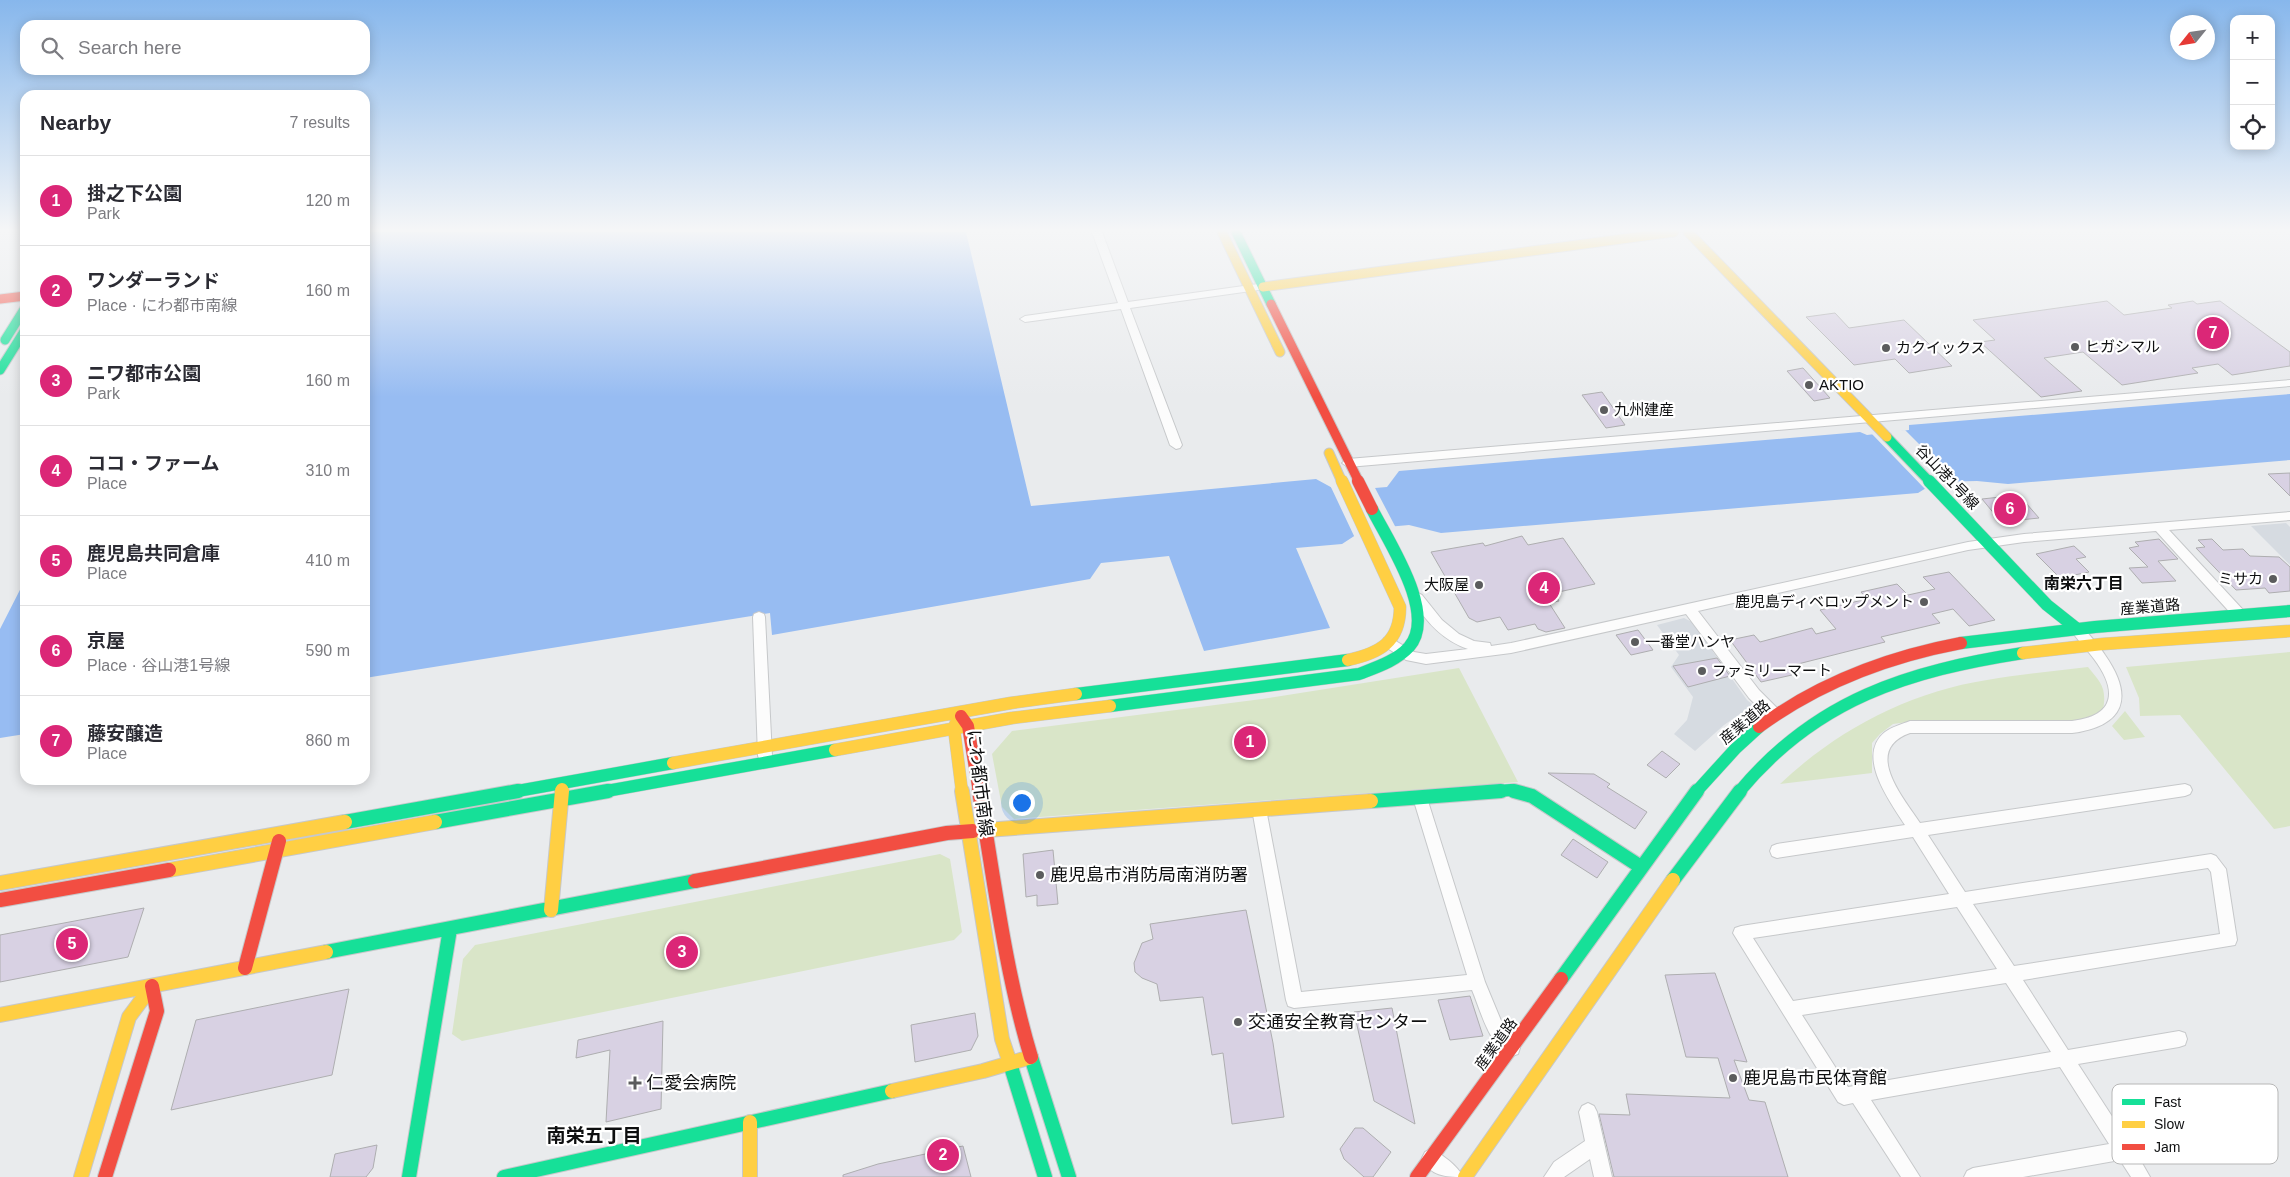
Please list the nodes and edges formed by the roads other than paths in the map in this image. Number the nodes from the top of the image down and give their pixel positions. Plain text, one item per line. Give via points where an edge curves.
1 (1117, 287) edge
2 (1263, 287) joint
3 (1741, 287) edge
4 (1755, 287) edge
5 (1249, 288) junction
6 (20, 297) edge
7 (0, 299) edge
8 (1124, 306) junction
9 (20, 316) edge
10 (1025, 319) dead end
11 (20, 338) edge
12 (0, 348) edge
13 (1286, 365) dead end
14 (0, 370) edge
15 (2290, 383) edge
16 (1883, 418) junction
17 (1869, 419) junction
18 (1324, 444) dead end
19 (1176, 445) dead end
20 (1348, 463) junction
21 (2290, 516) edge
22 (2159, 526) junction
23 (1995, 542) junction
24 (1414, 591) junction
25 (1689, 609) junction
26 (2290, 611) edge
27 (2240, 615) junction
28 (759, 617) dead end
29 (2076, 628) junction
30 (2290, 631) edge
31 (1389, 642) junction
32 (2090, 646) junction
33 (1511, 648) junction
34 (1404, 652) junction
35 (959, 713) junction
36 (1775, 715) junction
37 (968, 726) junction
38 (954, 728) junction
39 (764, 746) junction
40 (765, 761) junction
41 (562, 782) junction
42 (2185, 790) dead end
43 (1420, 798) junction
44 (561, 800) junction
45 (1259, 809) junction
46 (1916, 828) junction
47 (986, 830) junction
48 (968, 831) junction
49 (281, 833) junction
50 (276, 850) junction
51 (1777, 850) dead end
52 (1641, 867) junction
53 (0, 883) edge
54 (1962, 898) junction
55 (0, 900) edge
56 (551, 910) junction
57 (450, 929) junction
58 (245, 968) junction
59 (2010, 973) junction
60 (1477, 982) junction
61 (152, 986) junction
62 (1790, 1009) junction
63 (0, 1015) edge
64 (2179, 1039) dead end
65 (1512, 1048) junction
66 (1031, 1057) junction
67 (2064, 1058) junction
68 (1010, 1063) junction
69 (1856, 1093) junction
70 (1588, 1112) dead end
71 (750, 1122) junction
72 (2112, 1133) edge
73 (1596, 1145) junction
74 (2112, 1152) edge
75 (1431, 1158) junction
76 (2132, 1164) edge
77 (82, 1177) edge
78 (106, 1177) edge
79 (409, 1177) edge
80 (504, 1177) edge
81 (750, 1177) edge
82 (1045, 1177) edge
83 (1069, 1177) edge
84 (1417, 1177) edge
85 (1454, 1177) edge
86 (1465, 1177) edge
87 (1553, 1177) edge
88 (1603, 1177) edge
89 (1911, 1177) edge
90 (1973, 1177) edge
91 (2141, 1177) edge

1 - 8 street
2 - 5 street
2 - 20 street
3 - 17 street, 谷山港1号線
4 - 16 street, 谷山港1号線
5 - 8 street
5 - 13 street
6 - 7 street
8 - 10 street
8 - 19 street
9 - 12 street
11 - 14 street
15 - 16 street
16 - 17 street
16 - 23 street, 谷山港1号線 via 1953,489
17 - 20 street
17 - 23 street, 谷山港1号線 via 1938,490
18 - 31 street via 1400,607 1401,620
20 - 24 street
21 - 22 street
22 - 23 street
22 - 27 street
23 - 25 street
23 - 29 street, 谷山港1号線 via 2047,605
24 - 33 street via 1424,609 1454,637 1472,647
24 - 34 street via 1418,632
25 - 33 street
25 - 36 street via 1754,694
26 - 27 street, 産業道路
27 - 29 street, 産業道路
28 - 39 street
29 - 32 street
29 - 36 street, 産業道路 via 1944,646 1894,658 1835,680
30 - 32 street
31 - 34 street
31 - 35 street via 1379,651 1350,660 1011,703
32 - 46 street via 2104,664 2114,692 2113,711 2101,722 2072,727 1924,726 1901,729 1884,741 1879,754 1881,770
32 - 86 street via 1965,663 1918,675 1858,698 1802,730 1778,750 1705,835
33 - 34 street via 1426,660
34 - 37 street via 1384,666 1359,674
35 - 37 street, にわ都市南線
35 - 38 street, にわ都市南線
35 - 39 street
36 - 52 street, 産業道路 via 1724,760 1700,787
37 - 38 street
37 - 47 street, にわ都市南線
38 - 40 street
38 - 48 street, にわ都市南線
39 - 40 street
39 - 41 street
40 - 44 street
41 - 44 street
41 - 49 street
42 - 46 street
43 - 45 street
43 - 52 street via 1511,790 1522,792
43 - 60 street
44 - 50 street
44 - 56 street
45 - 47 street
45 - 60 street via 1294,1000
46 - 51 street
46 - 54 street
47 - 48 street
47 - 66 street, にわ都市南線 via 1003,932
48 - 56 street
48 - 68 street, にわ都市南線 via 1002,1039
49 - 50 street
49 - 53 street
50 - 55 street
50 - 58 street
52 - 65 street, 産業道路
54 - 59 street
54 - 59 street via 2211,861 2218,869 2229,940
54 - 62 street via 1742,933
56 - 57 street
57 - 58 street
57 - 79 street
58 - 61 street
59 - 62 street
59 - 67 street
60 - 65 street via 1496,1029
61 - 63 street
61 - 77 street via 129,1016
61 - 78 street via 157,1011
62 - 69 street via 1844,1096
64 - 67 street
65 - 75 street, 産業道路
66 - 68 street
66 - 83 street, にわ都市南線
67 - 69 street
67 - 72 street
68 - 71 street
68 - 82 street, にわ都市南線
69 - 89 street
70 - 73 street
71 - 80 street
71 - 81 street
73 - 87 street via 1560,1168
73 - 88 street
74 - 90 street
75 - 84 street, 産業道路
75 - 85 street
76 - 91 street

